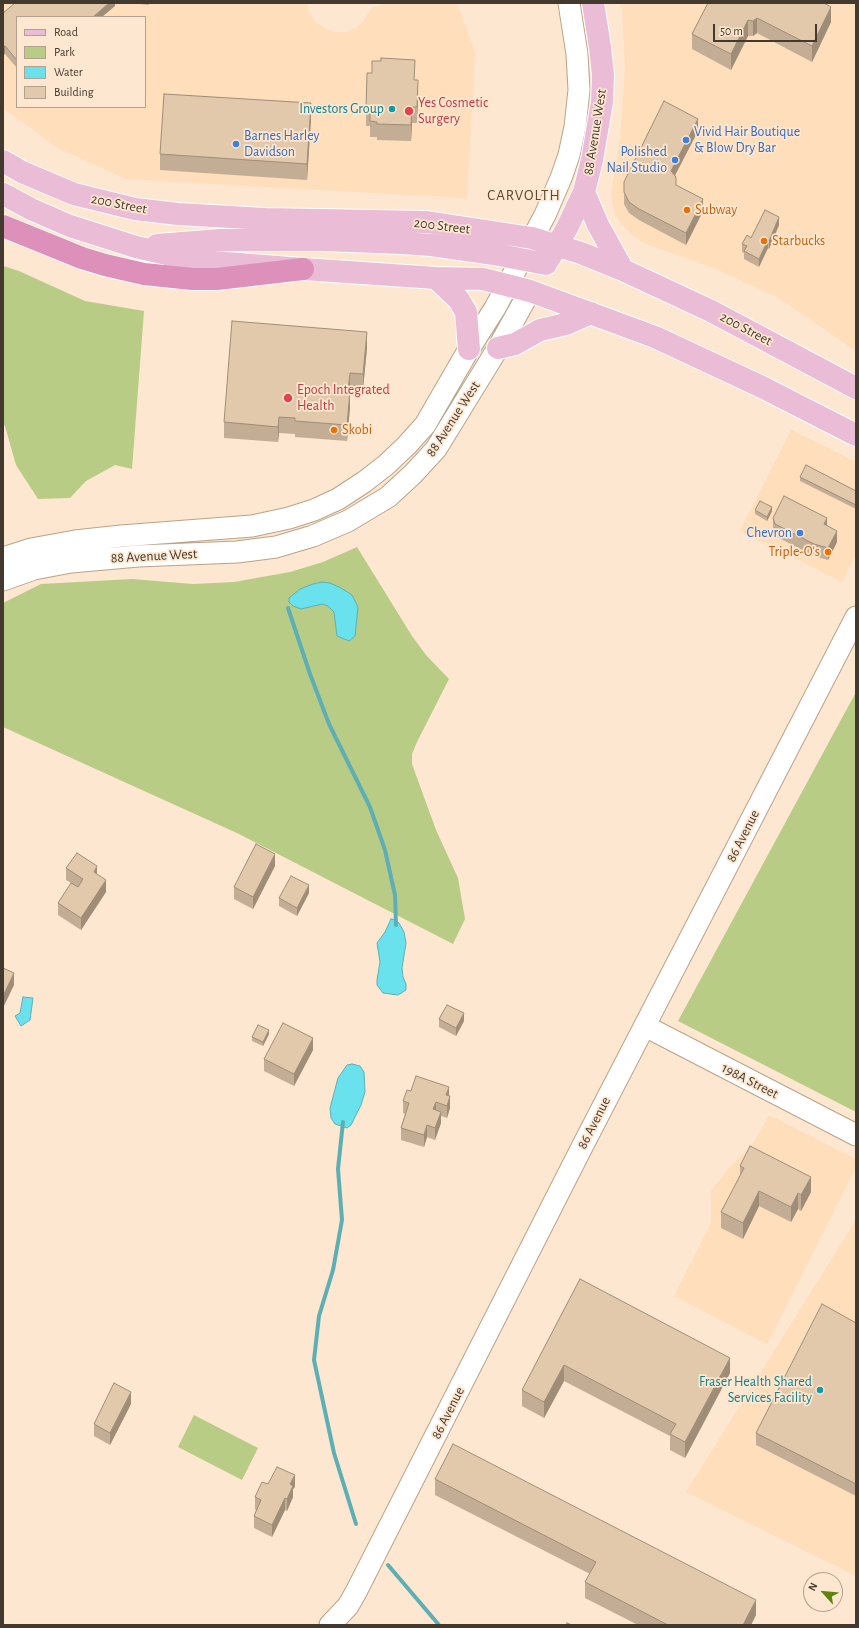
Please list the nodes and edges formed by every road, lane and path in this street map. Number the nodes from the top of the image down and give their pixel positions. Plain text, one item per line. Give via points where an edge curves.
1 (569, 3) edge
2 (593, 3) edge
3 (3, 161) edge
4 (584, 192) junction
5 (3, 194) edge
6 (3, 226) edge
7 (532, 238) junction
8 (136, 247) junction
9 (552, 255) junction
10 (521, 258) junction
11 (303, 269) junction
12 (623, 270) junction
13 (436, 278) junction
14 (508, 286) junction
15 (530, 291) junction
16 (591, 313) junction
17 (498, 348) junction
18 (469, 349) junction
19 (856, 388) edge
20 (856, 434) edge
21 (3, 558) edge
22 (3, 580) edge
23 (856, 616) edge
24 (645, 1026) junction
25 (856, 1135) edge
26 (330, 1625) edge

1 - 7 street, 88 Avenue West via 577,54 579,90 575,127 560,178 545,215
2 - 4 main road, 88 Avenue West via 603,75 602,102
3 - 7 main road, 200 Street via 74,194 135,209 178,214 265,218 427,222
4 - 9 main road, 88 Avenue West
4 - 12 main road via 598,225
5 - 8 main road via 70,226
6 - 11 highway via 82,258 144,274 217,279
7 - 9 main road, 200 Street
7 - 10 street, 88 Avenue West
8 - 10 main road via 220,240 332,240 431,245
8 - 11 main road via 213,262
9 - 10 main road
9 - 12 main road, 200 Street via 582,253
9 - 15 main road, 88 Avenue West
10 - 14 street, 88 Avenue West
11 - 13 main road
12 - 19 main road, 200 Street via 711,311
13 - 14 main road via 484,280
13 - 18 main road via 459,300 466,312
14 - 15 main road
14 - 18 street, 88 Avenue West
15 - 16 main road
15 - 17 street, 88 Avenue West
16 - 17 main road via 566,324 540,330 515,344
16 - 20 main road via 655,337
17 - 22 street, 88 Avenue West via 436,449 388,497 348,521 313,536 276,547 237,552 70,562 34,569
18 - 21 street, 88 Avenue West via 425,425 407,445 364,482 314,510 252,526 75,541 31,549
23 - 24 street, 86 Avenue
24 - 25 street, 198A Street
24 - 26 street, 86 Avenue via 356,1592 348,1606

